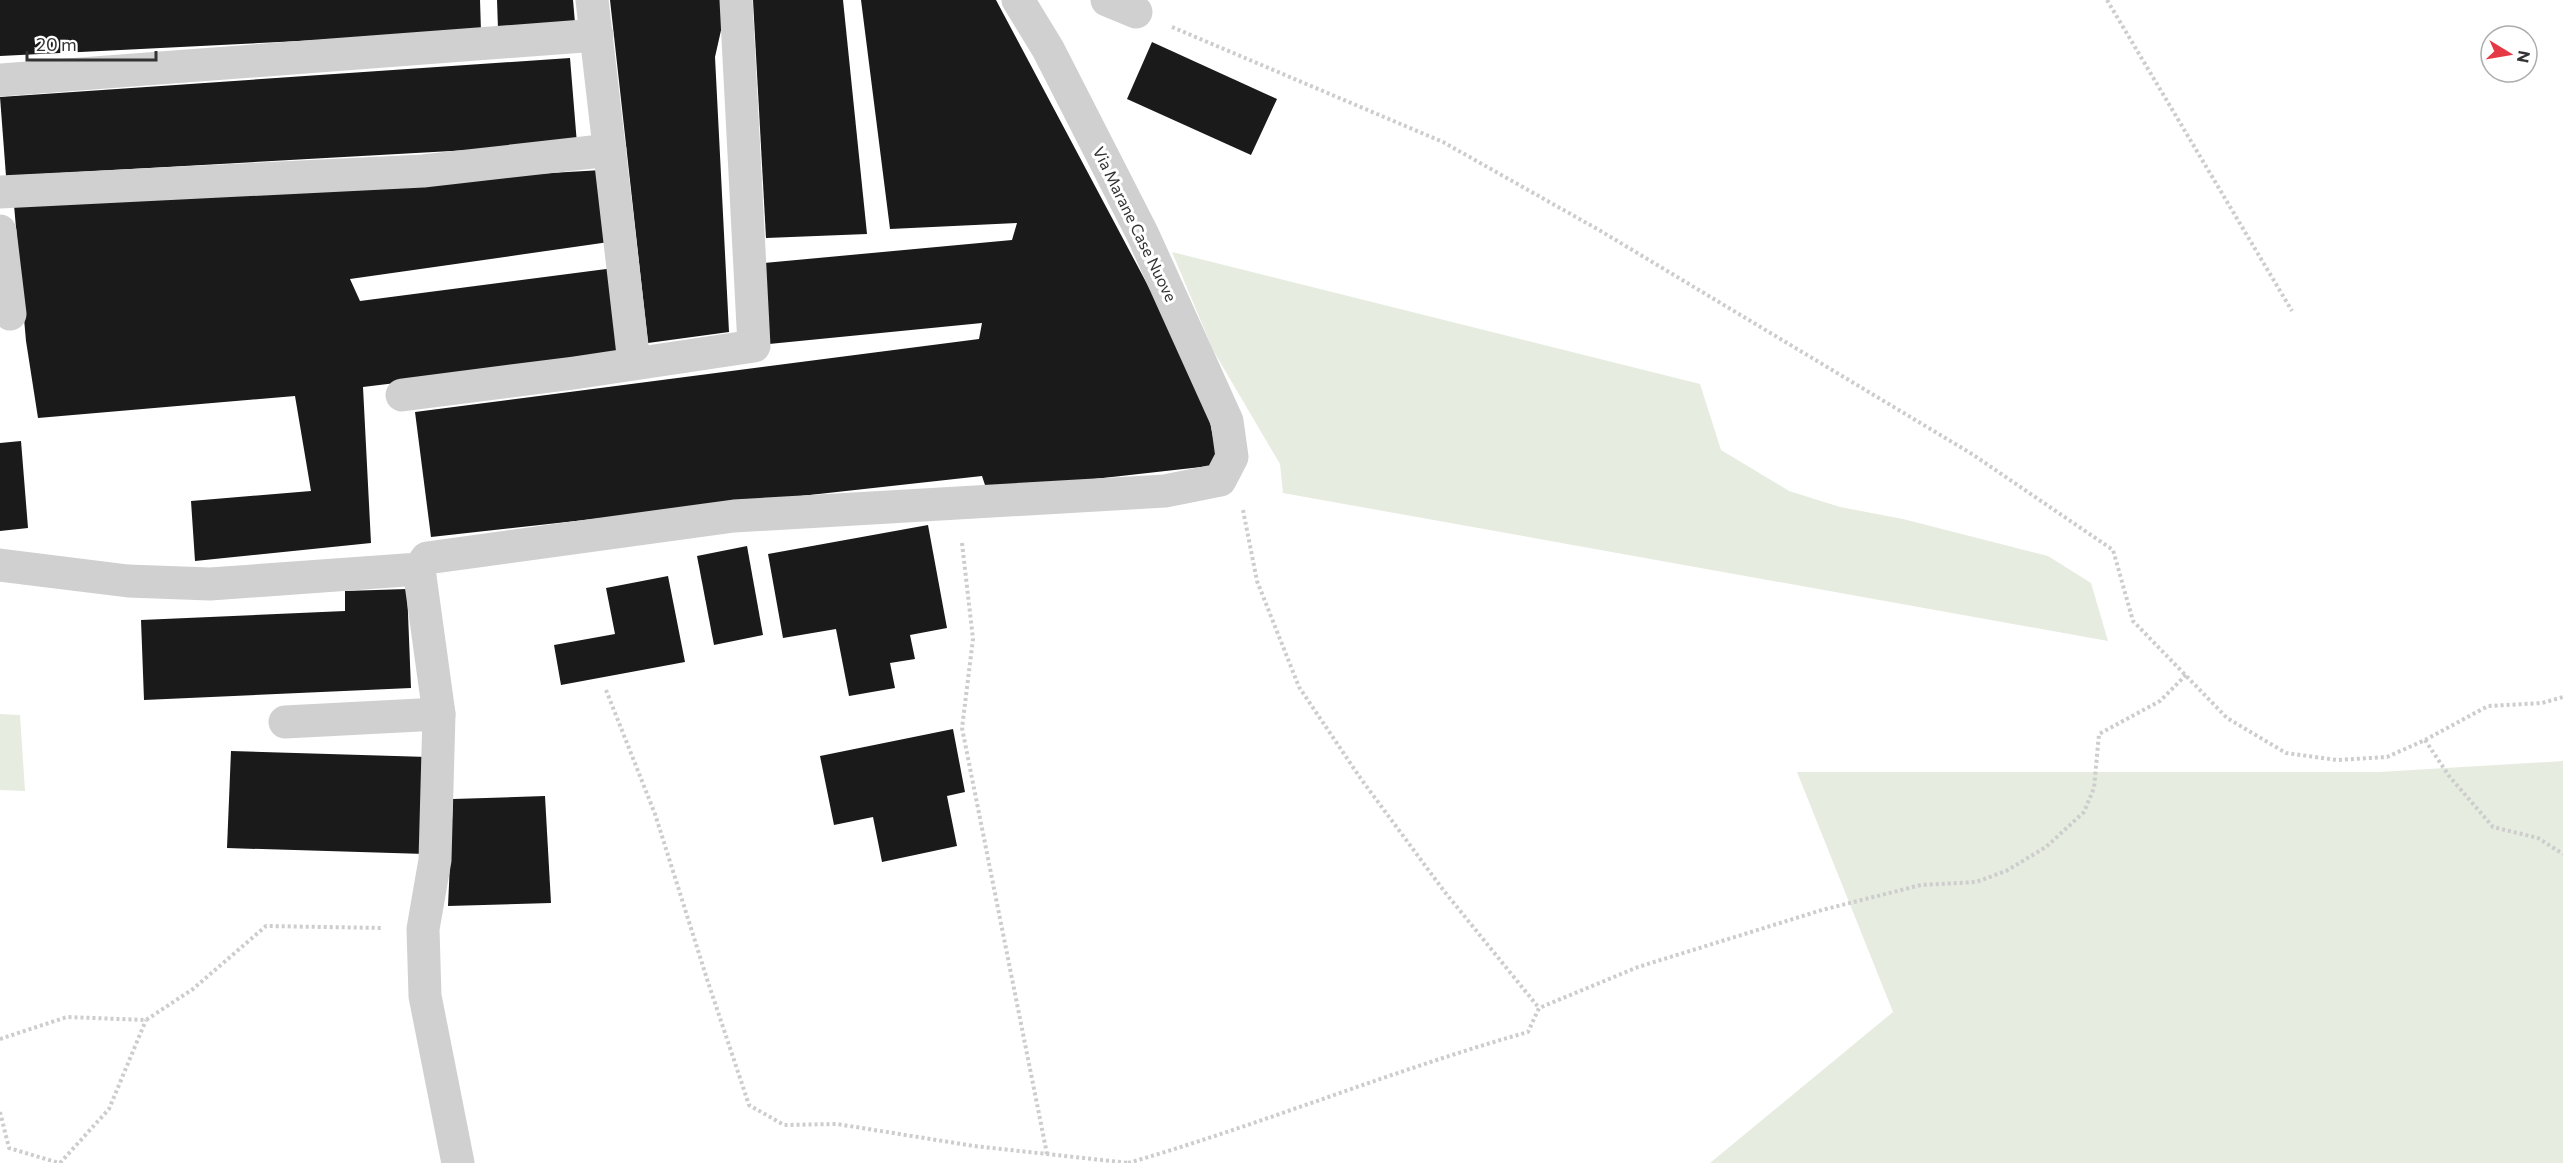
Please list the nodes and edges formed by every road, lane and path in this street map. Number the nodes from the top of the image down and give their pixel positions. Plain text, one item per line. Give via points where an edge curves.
1 (592, 0) edge
2 (736, 0) edge
3 (1018, 0) edge
4 (2107, 0) edge
5 (1121, 6) edge
6 (597, 35) junction
7 (0, 80) edge
8 (610, 150) junction
9 (0, 192) edge
10 (0, 231) edge
11 (2292, 311) dead end
12 (10, 314) dead end
13 (634, 363) junction
14 (402, 395) dead end
15 (1232, 457) junction
16 (957, 503) junction
17 (0, 565) edge
18 (419, 569) junction
19 (2187, 674) junction
20 (606, 690) dead end
21 (2563, 697) edge
22 (439, 714) junction
23 (285, 722) dead end
24 (2425, 740) junction
25 (2563, 854) edge
26 (423, 929) junction
27 (1539, 1008) junction
28 (146, 1020) junction
29 (0, 1039) edge
30 (0, 1112) edge
31 (1047, 1154) junction
32 (60, 1163) edge
33 (458, 1163) edge
34 (1128, 1163) edge

1 - 6 street
2 - 13 street via 754,346
3 - 15 street, Via Marane Case Nuove via 1048,49 1143,235 1227,421
4 - 11 path
5 - 19 path via 1443,142 1599,230 1972,454 2113,550 2133,621
6 - 7 street
6 - 8 street
8 - 9 street via 423,171
8 - 13 street
10 - 12 street
13 - 14 street
15 - 16 street via 1220,480 1165,491
15 - 27 path via 1257,580 1299,687 1444,891
16 - 18 street via 734,516 427,558
16 - 31 path via 973,639 963,728
17 - 18 street via 128,581 210,584
18 - 22 street
19 - 24 path via 2227,718 2286,753 2337,760 2387,757
19 - 27 path via 2160,702 2099,734 2094,788 2084,812 2046,847 2006,871 1976,882 1921,885 1822,910 1638,967
20 - 31 path via 655,814 749,1105 784,1125 837,1124
21 - 24 path via 2542,703 2488,706
22 - 23 street
22 - 26 street via 435,860
24 - 25 path via 2449,776 2493,827 2538,838
26 - 28 path via 266,926 193,989
26 - 33 street via 425,996
27 - 34 path via 1528,1032 1467,1049 1202,1142
28 - 29 path via 67,1017
28 - 32 path via 108,1109
30 - 32 path via 9,1148
31 - 34 path

